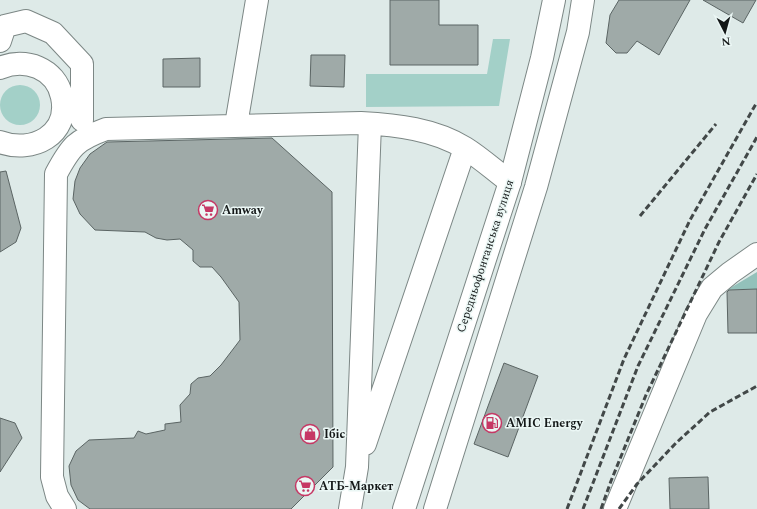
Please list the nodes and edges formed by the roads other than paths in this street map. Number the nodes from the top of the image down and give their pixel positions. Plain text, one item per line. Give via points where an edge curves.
1 (257, 0) edge
2 (554, 0) edge
3 (583, 0) edge
4 (0, 41) edge
5 (0, 68) edge
6 (62, 98) junction
7 (370, 124) junction
8 (236, 125) junction
9 (88, 127) junction
10 (0, 142) edge
11 (465, 148) junction
12 (510, 182) junction
13 (757, 254) edge
14 (357, 467) junction
15 (65, 509) edge
16 (350, 509) edge
17 (404, 509) edge
18 (434, 509) edge
19 (615, 509) edge

1 - 8 main road
2 - 12 main road, Середньофонтанська вулиця
3 - 18 main road via 578,32 536,187
4 - 9 main road via 5,26 26,21 53,33 82,64
5 - 6 main road via 25,63 38,67 58,85
6 - 9 main road
6 - 10 main road via 62,112 58,125 44,139 25,147
7 - 8 main road
7 - 11 main road via 399,126 434,134
7 - 14 main road
8 - 9 main road via 106,129
9 - 15 main road via 84,137 68,152 56,174 52,477 57,496
11 - 12 main road
11 - 14 main road
12 - 17 main road, Середньофонтанська вулиця
13 - 19 main road via 712,288 696,314
14 - 16 main road

